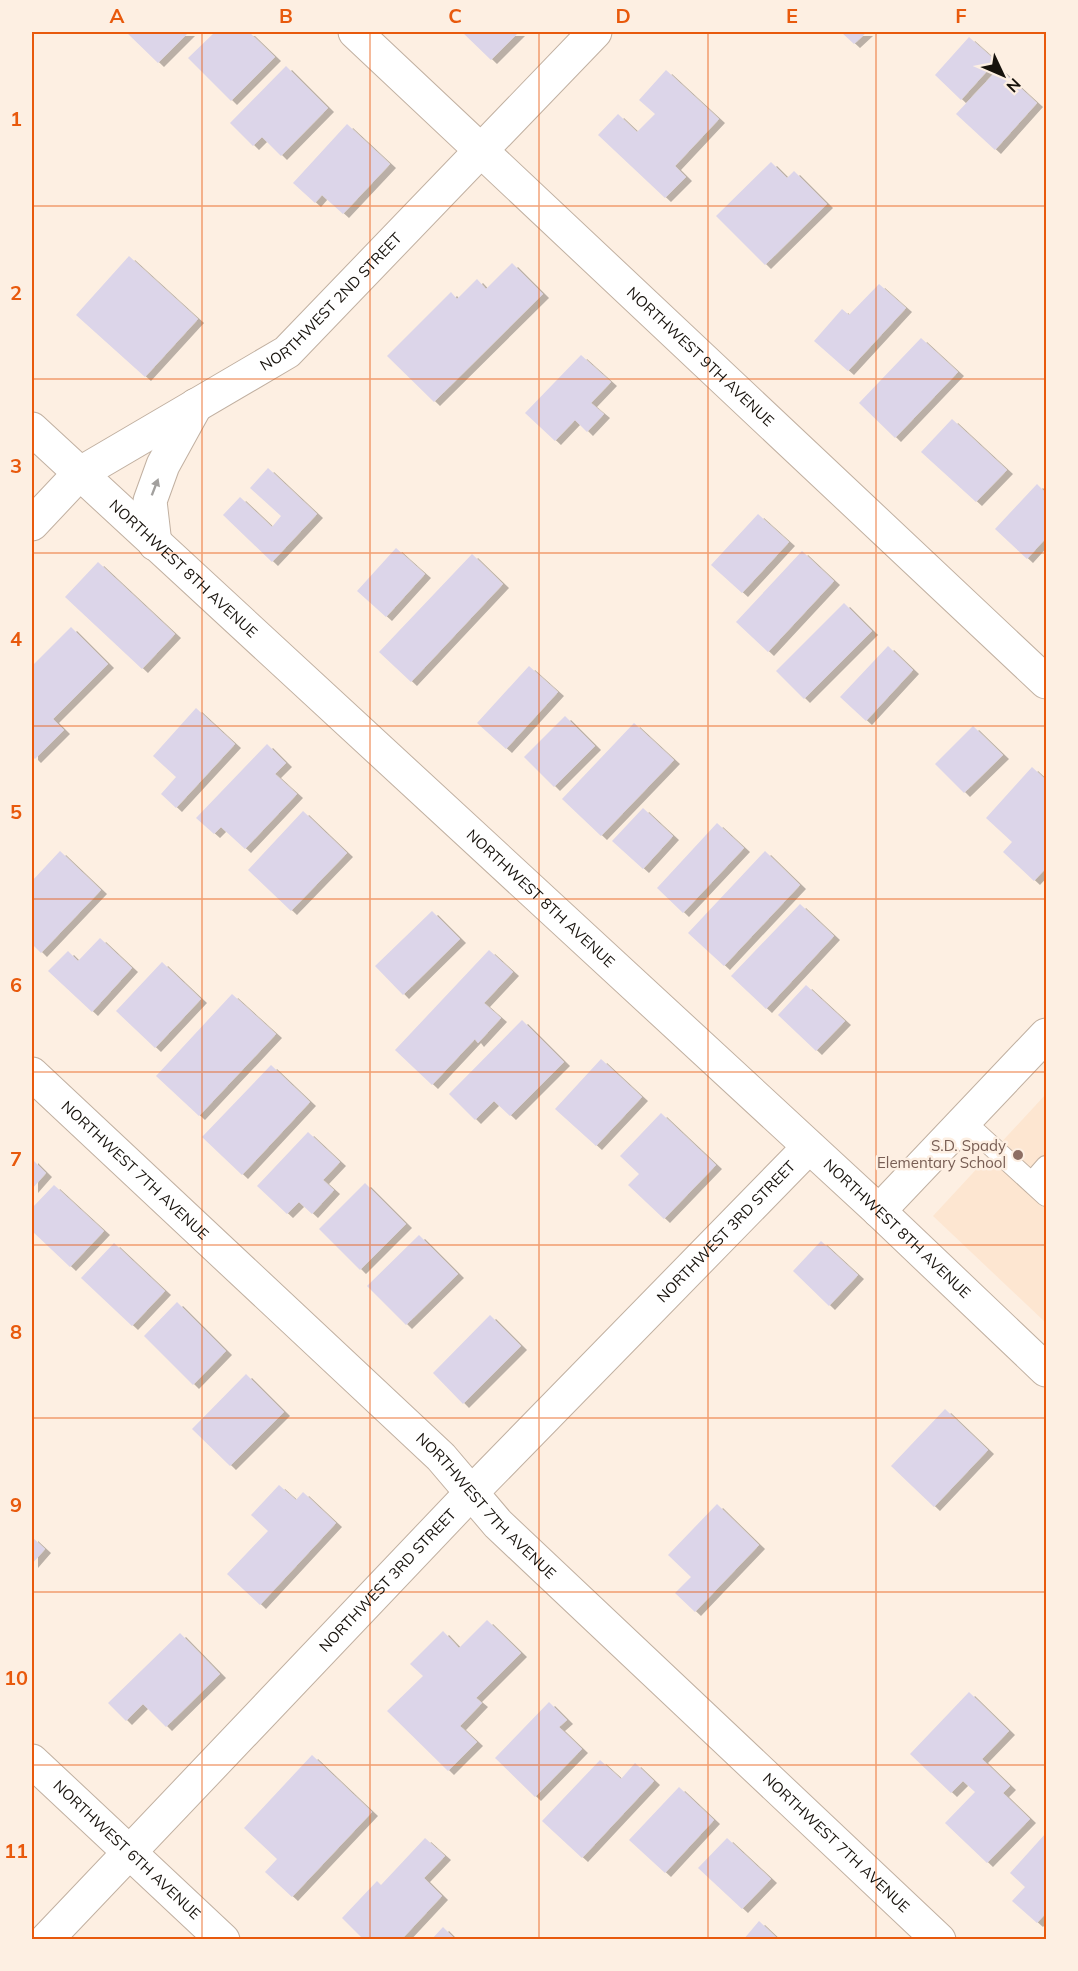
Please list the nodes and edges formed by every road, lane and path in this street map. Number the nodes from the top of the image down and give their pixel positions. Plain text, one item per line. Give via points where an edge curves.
1 (355, 32) edge
2 (595, 32) edge
3 (482, 150) junction
4 (196, 405) junction
5 (32, 429) edge
6 (79, 474) junction
7 (32, 524) edge
8 (155, 544) junction
9 (1047, 682) edge
10 (1047, 1035) edge
11 (32, 1074) edge
12 (964, 1121) junction
13 (809, 1147) junction
14 (1047, 1166) edge
15 (1032, 1182) junction
16 (1047, 1196) edge
17 (879, 1211) junction
18 (1046, 1369) edge
19 (471, 1493) junction
20 (32, 1761) edge
21 (129, 1852) junction
22 (46, 1940) edge
23 (223, 1940) edge
24 (939, 1940) edge

1 - 3 street, NORTHWEST 9TH AVENUE
2 - 3 street, NORTHWEST 2ND STREET
3 - 4 street, NORTHWEST 2ND STREET via 287,352
3 - 9 street, NORTHWEST 9TH AVENUE
4 - 6 street, NORTHWEST 2ND STREET
8 -> 4 street via 150,501 163,465
5 - 6 street, NORTHWEST 8TH AVENUE
6 - 7 street, NORTHWEST 2ND STREET
6 - 8 street, NORTHWEST 8TH AVENUE
8 - 13 street, NORTHWEST 8TH AVENUE
10 - 12 street
11 - 19 street, NORTHWEST 7TH AVENUE via 441,1457
12 - 15 lane
12 - 17 street
13 - 17 street, NORTHWEST 8TH AVENUE
13 - 19 street, NORTHWEST 3RD STREET
14 - 15 lane
15 - 16 lane
17 - 18 street, NORTHWEST 8TH AVENUE
19 - 21 street, NORTHWEST 3RD STREET
19 - 24 street, NORTHWEST 7TH AVENUE via 498,1524
20 - 21 street, NORTHWEST 6TH AVENUE
21 - 22 street, NORTHWEST 3RD STREET
21 - 23 street, NORTHWEST 6TH AVENUE

